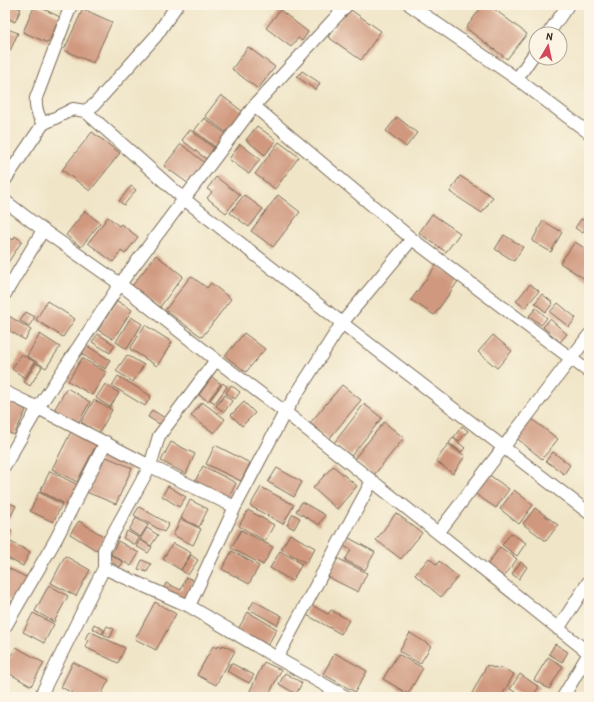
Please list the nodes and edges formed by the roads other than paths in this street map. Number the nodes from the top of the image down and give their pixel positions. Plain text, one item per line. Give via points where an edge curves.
1 (71, 5) edge
2 (177, 5) edge
3 (347, 5) edge
4 (410, 5) edge
5 (568, 5) edge
6 (554, 26) edge
7 (528, 63) edge
8 (517, 79) junction
9 (254, 106) junction
10 (85, 111) junction
11 (39, 117) junction
12 (589, 133) edge
13 (5, 180) edge
14 (184, 199) junction
15 (5, 201) edge
16 (43, 230) junction
17 (412, 239) junction
18 (120, 284) junction
19 (5, 294) edge
20 (342, 322) junction
21 (589, 335) edge
22 (572, 358) junction
23 (216, 360) junction
24 (589, 372) edge
25 (5, 392) edge
26 (38, 408) junction
27 (285, 412) junction
28 (106, 442) junction
29 (504, 447) junction
30 (5, 465) edge
31 (150, 466) junction
32 (372, 481) junction
33 (235, 507) junction
34 (589, 513) edge
35 (438, 533) junction
36 (104, 568) junction
37 (589, 581) edge
38 (189, 606) junction
39 (5, 627) edge
40 (558, 629) junction
41 (589, 653) edge
42 (277, 658) junction
43 (40, 697) edge
44 (346, 697) edge
45 (563, 697) edge

1 - 11 street via 36,98
2 - 10 street via 156,36 94,105
3 - 9 street
4 - 8 street
5 - 6 street
7 - 8 street
8 - 12 street
9 - 14 street
9 - 17 street
10 - 11 street via 73,109
10 - 14 street
11 - 13 street
14 - 18 street
14 - 20 street
15 - 16 street
16 - 18 street
16 - 19 street
17 - 20 street
17 - 22 street
18 - 23 street
18 - 26 street
20 - 27 street
20 - 29 street
21 - 22 street
22 - 24 street
22 - 29 street
23 - 27 street
23 - 31 street via 159,436
25 - 26 street
26 - 28 street
26 - 30 street
27 - 32 street
27 - 33 street
28 - 31 street
28 - 39 street via 56,539
29 - 34 street
29 - 35 street
31 - 33 street
31 - 36 street via 104,550
32 - 35 street
32 - 42 street
33 - 38 street
35 - 40 street
36 - 38 street
36 - 43 street
37 - 40 street
38 - 42 street
40 - 41 street
41 - 45 street
42 - 44 street

